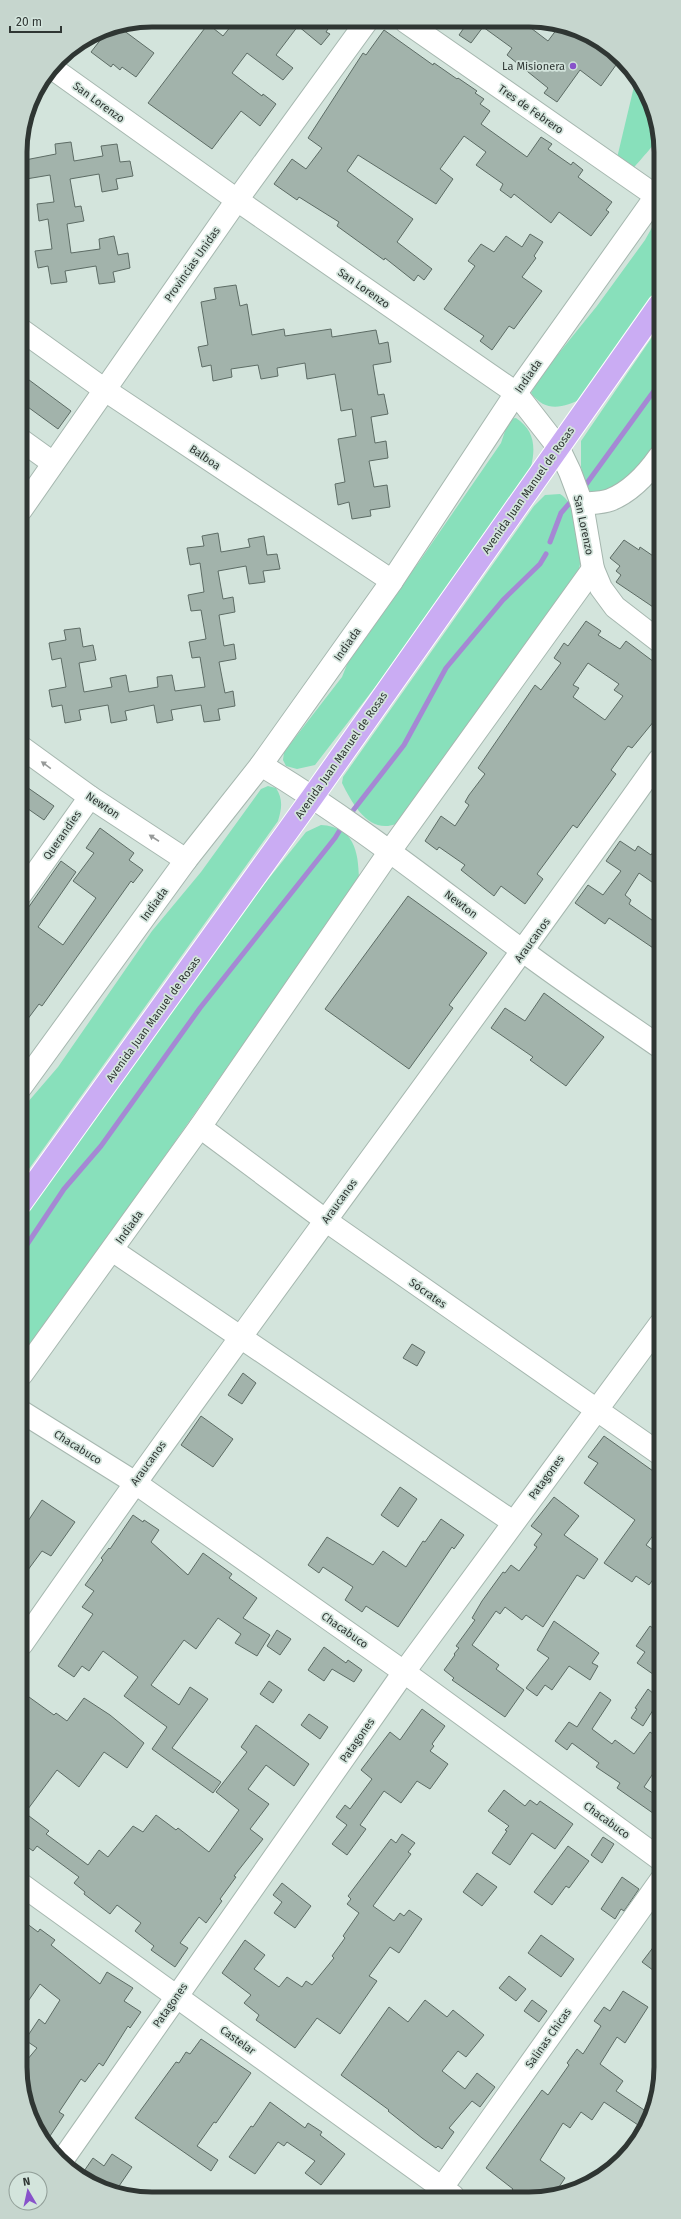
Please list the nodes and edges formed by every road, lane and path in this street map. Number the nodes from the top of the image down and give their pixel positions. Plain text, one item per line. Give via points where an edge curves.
1 (363, 27) edge
2 (413, 27) edge
3 (57, 72) edge
4 (654, 192) edge
5 (654, 198) edge
6 (237, 200) junction
7 (654, 312) edge
8 (27, 334) edge
9 (105, 390) junction
10 (516, 393) junction
11 (27, 444) edge
12 (558, 448) junction
13 (53, 463) junction
14 (654, 464) edge
15 (27, 501) edge
16 (582, 504) junction
17 (593, 569) junction
18 (392, 581) junction
19 (654, 637) edge
20 (27, 751) edge
21 (261, 765) junction
22 (654, 767) edge
23 (90, 796) junction
24 (313, 796) junction
25 (390, 851) junction
26 (186, 860) junction
27 (27, 885) edge
28 (524, 952) junction
29 (654, 1043) edge
30 (27, 1076) edge
31 (200, 1127) junction
32 (27, 1196) edge
33 (325, 1220) junction
34 (112, 1250) junction
35 (654, 1332) edge
36 (240, 1337) junction
37 (27, 1367) edge
38 (595, 1410) junction
39 (27, 1415) edge
40 (654, 1450) edge
41 (134, 1482) junction
42 (514, 1522) junction
43 (27, 1637) edge
44 (404, 1672) junction
45 (654, 1856) edge
46 (27, 1889) edge
47 (654, 1889) edge
48 (177, 1995) junction
49 (65, 2156) edge
50 (441, 2192) edge
51 (445, 2192) edge

1 - 6 street, Provincias Unidas
2 - 4 street, Tres de Febrero
3 - 6 street, San Lorenzo
5 - 10 street, Indiada
6 - 9 street, Provincias Unidas
6 - 10 street, San Lorenzo
7 - 12 main road, Avenida Juan Manuel de Rosas
8 - 9 street, Balboa
9 - 13 street, Provincias Unidas
9 - 18 street, Balboa
10 - 12 street, San Lorenzo
10 - 18 street, Indiada
11 - 13 street
12 - 16 street, San Lorenzo
12 - 24 main road, Avenida Juan Manuel de Rosas
13 - 15 street, Provincias Unidas
14 - 16 street via 628,490 609,500
16 - 17 street, San Lorenzo
17 - 19 street via 601,588 615,607
17 - 25 street, Indiada
18 - 21 street, Indiada
23 -> 20 street, Newton
21 - 24 street, Newton
21 - 26 street, Indiada
22 - 28 street, Araucanos
26 -> 23 street, Newton
23 - 27 street, Querandíes
24 - 25 street, Newton
24 - 32 main road, Avenida Juan Manuel de Rosas
25 - 28 street, Newton
25 - 31 street, Indiada
26 - 30 street, Indiada
28 - 29 street, Newton
28 - 33 street, Araucanos
31 - 33 street, Sócrates
31 - 34 street, Indiada
33 - 36 street, Araucanos
33 - 38 street, Sócrates
34 - 36 street
34 - 37 street, Indiada
35 - 38 street, Patagones
36 - 41 street, Araucanos
36 - 42 street
38 - 40 street, Sócrates
38 - 42 street, Patagones
39 - 41 street, Chacabuco
41 - 43 street, Araucanos
41 - 44 street, Chacabuco
42 - 44 street, Patagones
44 - 45 street, Chacabuco
44 - 48 street, Patagones
46 - 48 street, Castelar
47 - 51 street, Salinas Chicas
48 - 49 street, Patagones
48 - 50 street, Castelar

